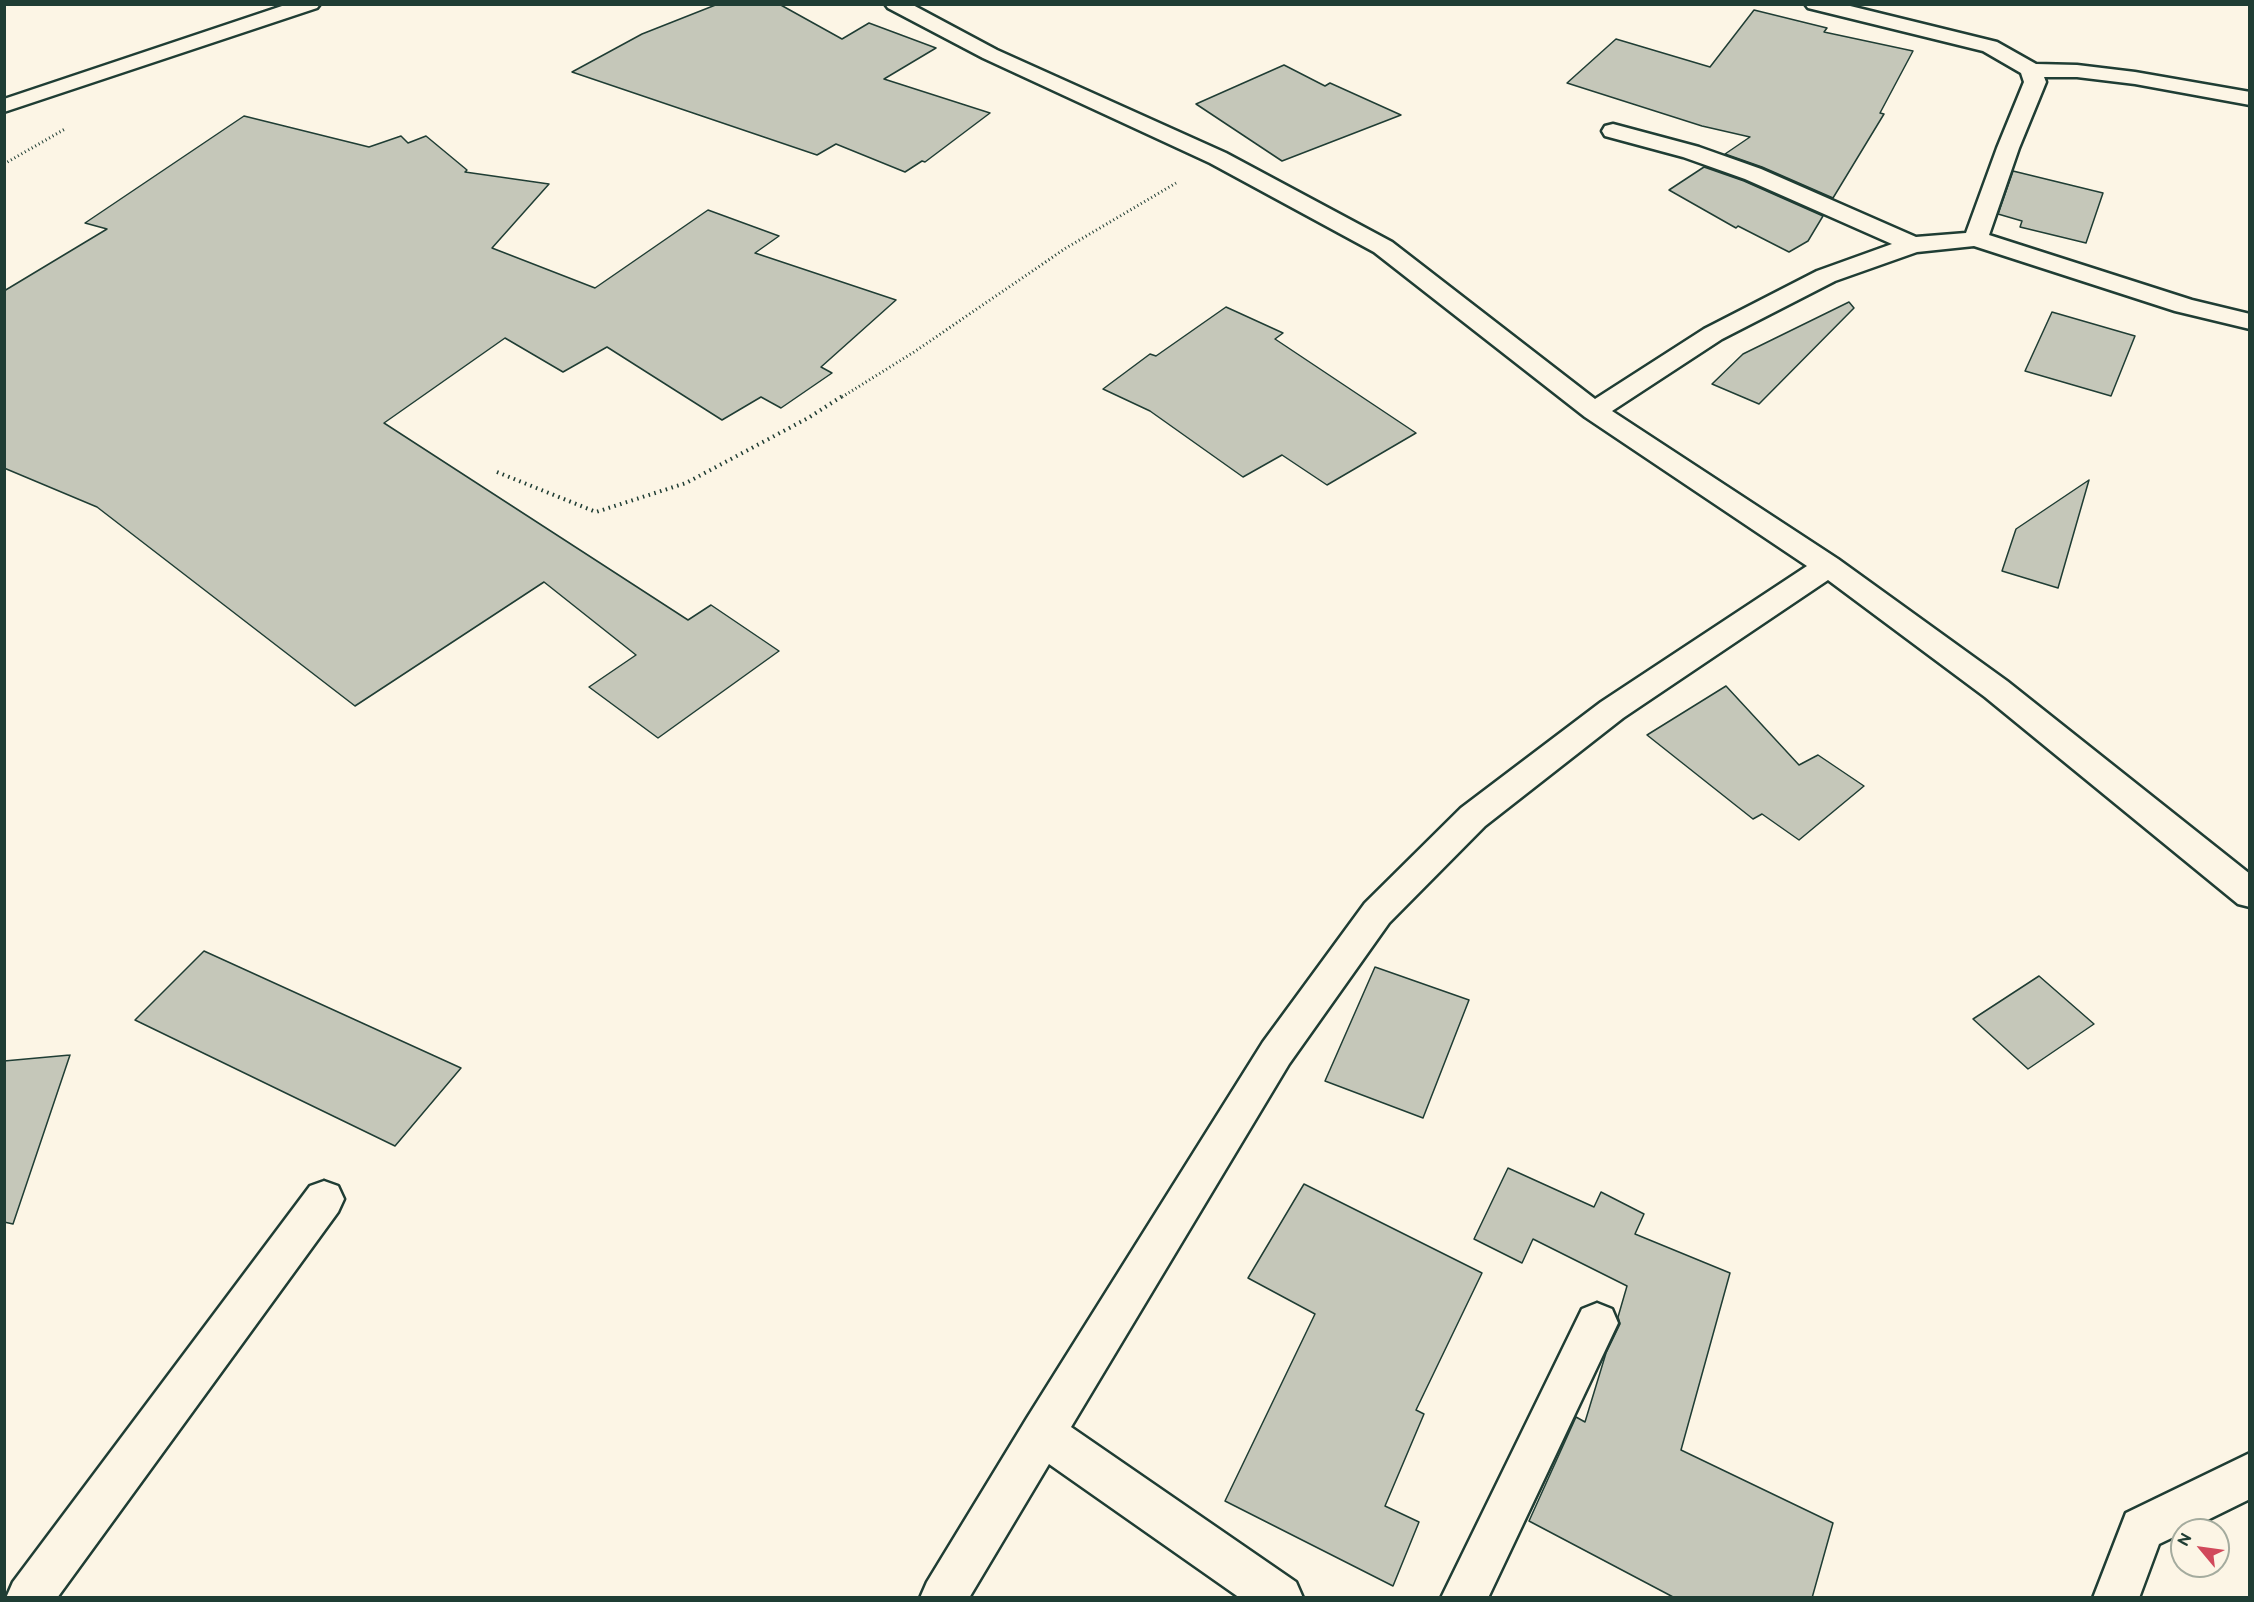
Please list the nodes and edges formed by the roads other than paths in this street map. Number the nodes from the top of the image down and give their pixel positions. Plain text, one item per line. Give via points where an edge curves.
1 (310, 4) edge
2 (895, 4) edge
3 (1815, 4) edge
4 (2031, 70) junction
5 (2250, 99) edge
6 (4, 106) edge
7 (1613, 131) dead end
8 (1976, 239) junction
9 (1913, 245) junction
10 (2250, 322) edge
11 (1594, 411) junction
12 (1828, 566) junction
13 (2250, 894) edge
14 (324, 1199) dead end
15 (1597, 1323) dead end
16 (1042, 1433) junction
17 (2250, 1475) edge
18 (29, 1598) edge
19 (943, 1598) edge
20 (1280, 1598) edge
21 (1464, 1598) edge
22 (2116, 1598) edge

1 - 6 street
2 - 11 street via 990,54 1218,158 1383,247
3 - 4 street via 1990,46
4 - 5 street via 2135,78
4 - 8 street via 2035,82
7 - 9 street via 1692,152 1753,174
8 - 9 street
8 - 10 street via 2184,306
9 - 11 street via 1816,281 1713,334
11 - 12 street
12 - 13 street via 1996,689
12 - 16 street via 1575,738 1473,817 1377,914 1276,1053
14 - 18 street
15 - 21 street
16 - 19 street
16 - 20 street
17 - 22 street via 2142,1529

